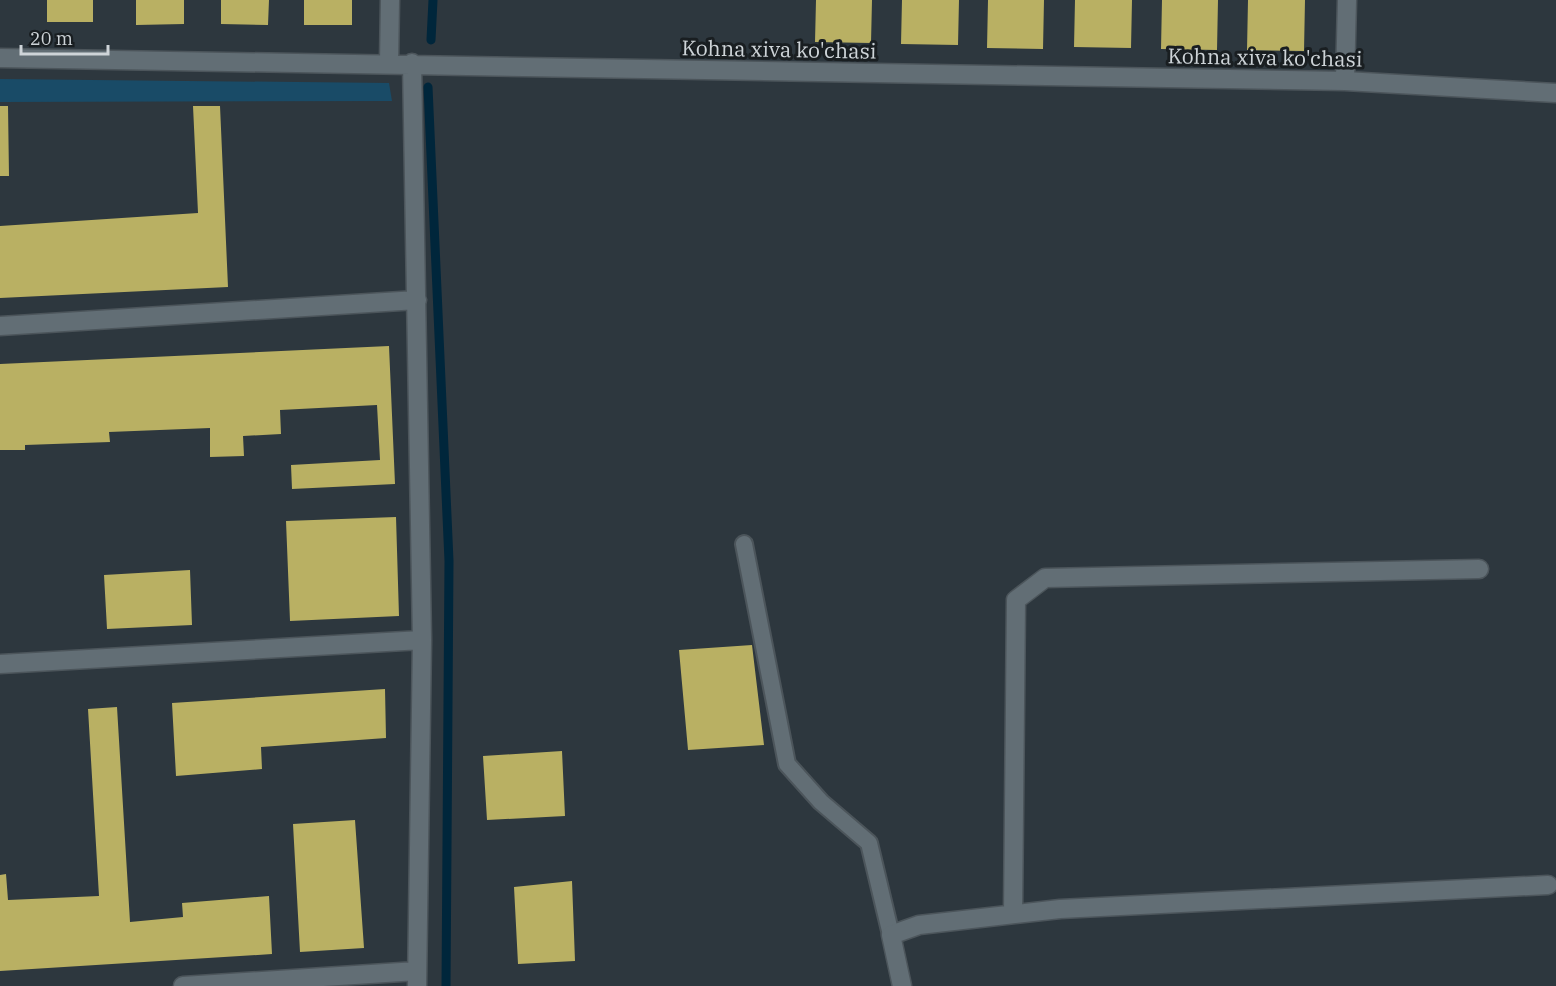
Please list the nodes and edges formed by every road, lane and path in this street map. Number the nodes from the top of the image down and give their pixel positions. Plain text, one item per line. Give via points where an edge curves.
1 (390, 0) edge
2 (1347, 0) edge
3 (0, 58) edge
4 (389, 63) junction
5 (412, 63) junction
6 (1345, 81) junction
7 (1556, 93) edge
8 (417, 300) junction
9 (0, 326) edge
10 (744, 544) dead end
11 (1479, 569) dead end
12 (422, 640) junction
13 (0, 664) edge
14 (1548, 885) dead end
15 (1013, 914) junction
16 (891, 935) junction
17 (417, 979) edge
18 (183, 986) edge
19 (902, 986) edge

1 - 4 street
2 - 6 street
3 - 4 street, Kohna xiva ko'chasi
4 - 5 street, Kohna xiva ko'chasi
5 - 6 street, Kohna xiva ko'chasi
5 - 8 street
6 - 7 street, Kohna xiva ko'chasi
8 - 9 street
8 - 12 street
10 - 16 lane via 787,764 820,802 869,843
11 - 15 street via 1045,578 1016,600
12 - 13 street
12 - 17 street
14 - 15 street
15 - 16 street via 919,925
16 - 19 street
17 - 18 street

